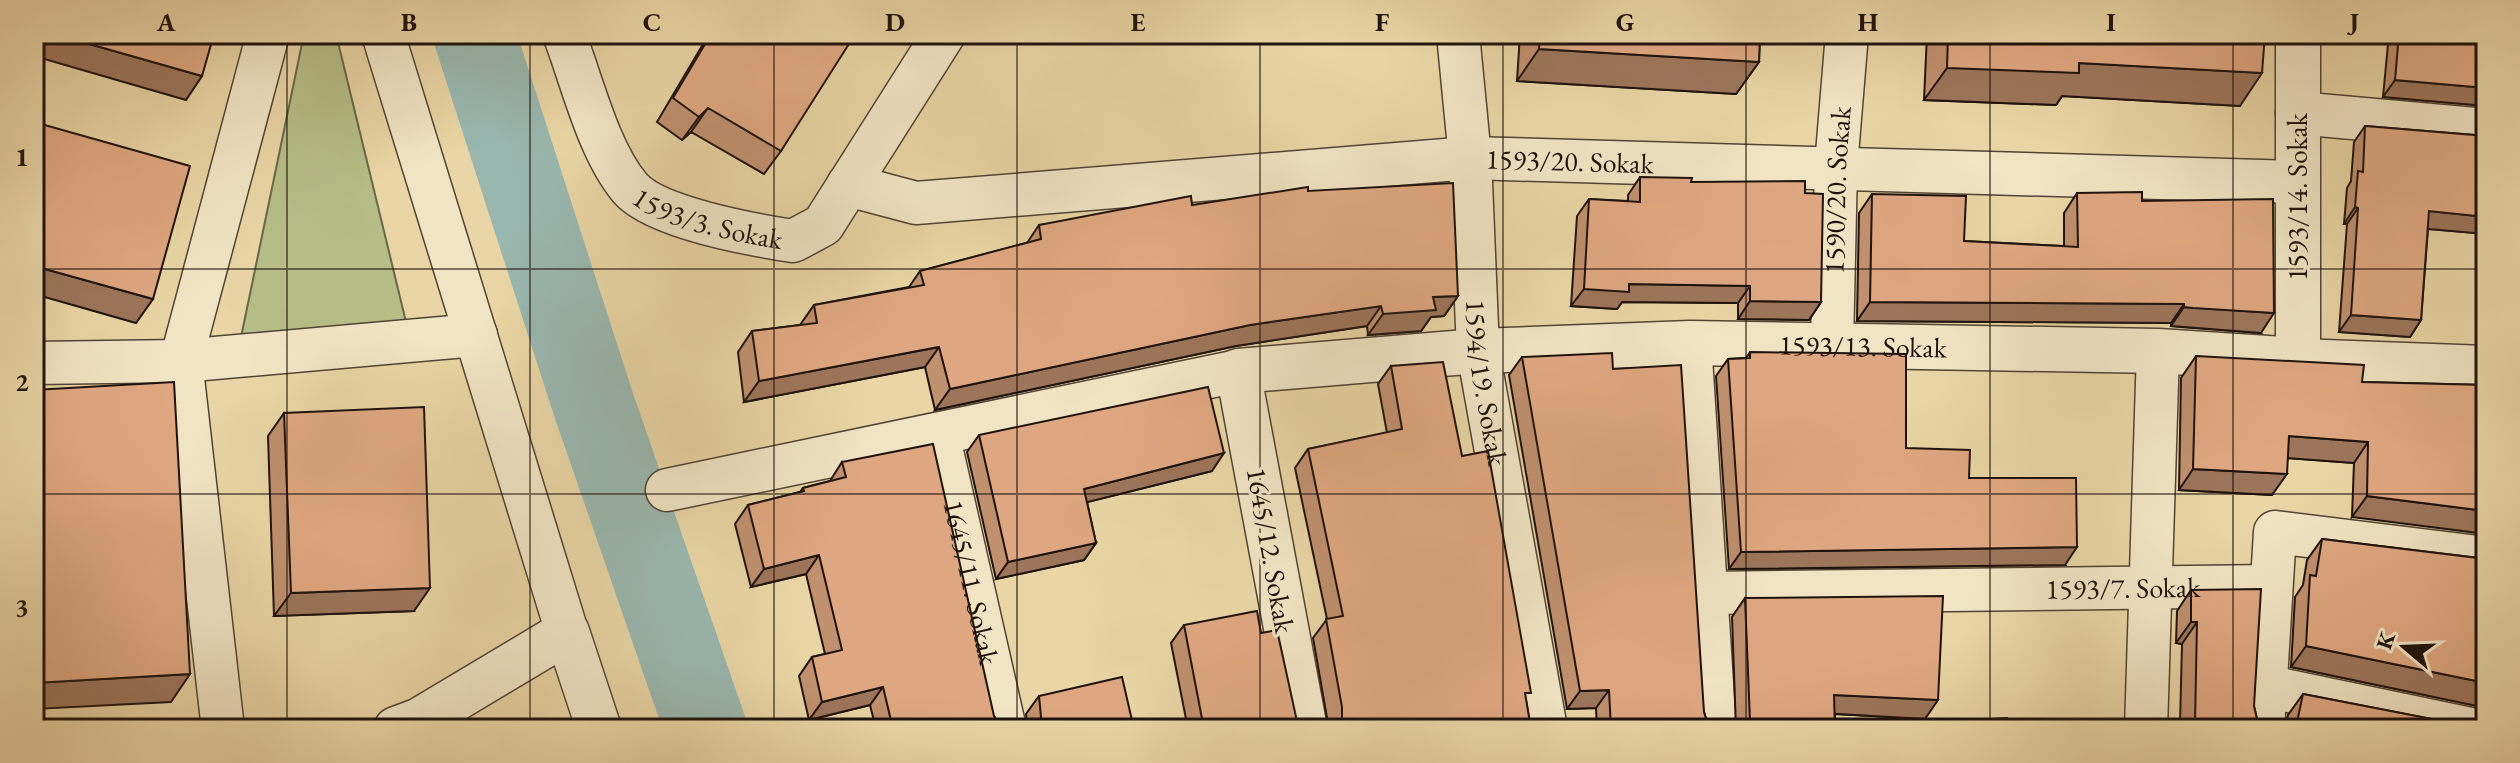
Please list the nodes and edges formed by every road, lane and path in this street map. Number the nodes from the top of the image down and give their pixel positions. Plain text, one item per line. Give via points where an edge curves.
1 (268, 34) edge
2 (383, 34) edge
3 (564, 34) edge
4 (944, 34) edge
5 (1458, 34) edge
6 (1847, 34) edge
7 (2298, 34) edge
8 (2297, 113) junction
9 (2486, 130) edge
10 (1470, 158) junction
11 (1836, 166) junction
12 (2297, 182) junction
13 (848, 185) junction
14 (476, 335) junction
15 (1690, 343) junction
16 (1832, 346) junction
17 (1478, 351) junction
18 (2158, 351) junction
19 (2298, 360) junction
20 (181, 361) junction
21 (34, 363) edge
22 (2486, 367) edge
23 (1238, 371) junction
24 (938, 434) junction
25 (667, 490) dead end
26 (2486, 558) edge
27 (2151, 586) junction
28 (2270, 586) junction
29 (1707, 593) junction
30 (567, 632) junction
31 (2265, 686) junction
32 (223, 729) edge
33 (396, 729) edge
34 (599, 729) edge
35 (1005, 729) edge
36 (1305, 729) edge
37 (1546, 729) edge
38 (1715, 729) edge
39 (2146, 729) edge
40 (2263, 729) edge
41 (2471, 729) edge

1 - 20 street
2 - 14 street
3 - 13 street, 1593/3. Sokak via 612,159 632,190 672,213 793,241 823,225
4 - 13 street, 1593/3. Sokak
5 - 10 street, 1594/19. Sokak
6 - 11 street, 1590/20. Sokak
7 - 8 street, 1593/14. Sokak
8 - 9 street
8 - 12 street, 1593/14. Sokak
10 - 11 street, 1593/20. Sokak
10 - 13 street, 1593/20. Sokak via 916,203
10 - 17 street, 1594/19. Sokak
11 - 12 street, 1593/20. Sokak
11 - 16 street, 1590/20. Sokak
12 - 19 street, 1593/14. Sokak
14 - 20 street
14 - 30 street
15 - 16 street, 1593/13. Sokak
15 - 17 street, 1593/13. Sokak
15 - 29 street
16 - 18 street, 1593/13. Sokak
17 - 23 street, 1593/13. Sokak
17 - 37 street, 1594/19. Sokak
18 - 19 street, 1593/13. Sokak
18 - 27 street
19 - 22 street, 1593/13. Sokak
20 - 21 street
20 - 32 street
23 - 24 street
23 - 36 street, 1645/12. Sokak
24 - 25 street
24 - 35 street, 1645/11. Sokak
26 - 28 street via 2275,532
27 - 28 street, 1593/7. Sokak
27 - 29 street, 1593/7. Sokak
27 - 39 street
28 - 31 street
29 - 38 street
30 - 33 street via 420,720
30 - 34 street
31 - 40 street
31 - 41 street

